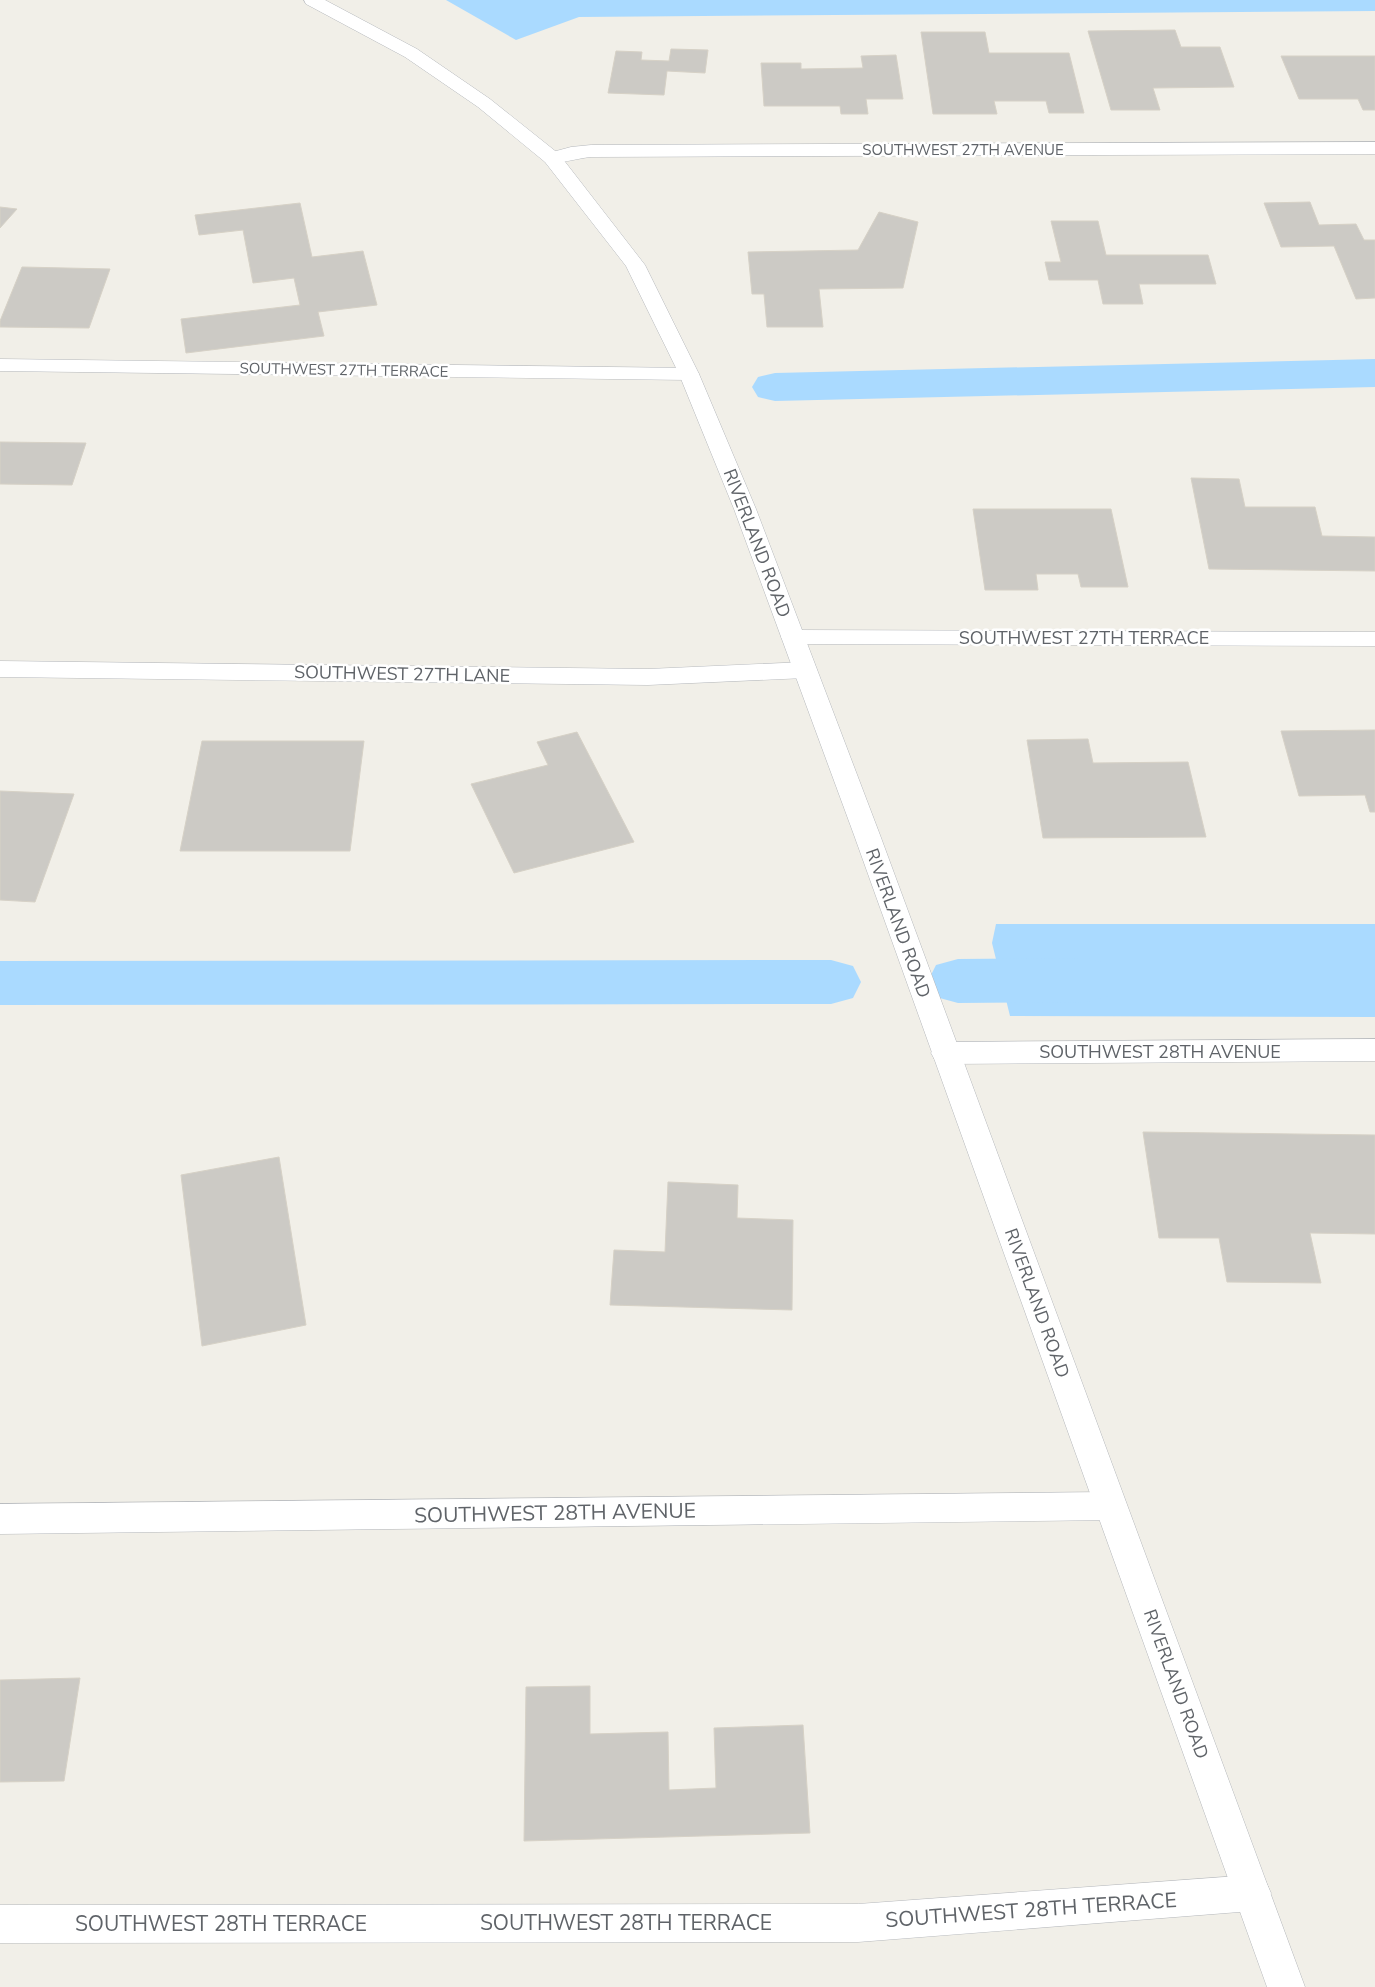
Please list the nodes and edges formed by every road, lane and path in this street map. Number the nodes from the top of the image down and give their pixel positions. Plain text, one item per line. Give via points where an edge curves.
1 (312, 0) edge
2 (1375, 148) edge
3 (552, 158) junction
4 (0, 365) edge
5 (689, 374) junction
6 (793, 637) junction
7 (1375, 639) edge
8 (0, 669) edge
9 (805, 670) junction
10 (1375, 1050) edge
11 (945, 1053) junction
12 (1111, 1506) junction
13 (0, 1519) edge
14 (1252, 1893) junction
15 (0, 1924) edge
16 (1286, 1987) edge

1 - 3 street, RIVERLAND ROAD via 411,53 484,103
2 - 3 street, SOUTHWEST 27TH AVENUE via 591,151
3 - 5 street, RIVERLAND ROAD via 635,265
4 - 5 street, SOUTHWEST 27TH TERRACE
5 - 6 street, RIVERLAND ROAD
6 - 7 street, SOUTHWEST 27TH TERRACE
6 - 9 street, RIVERLAND ROAD
8 - 9 street, SOUTHWEST 27TH LANE via 648,677
9 - 11 street, RIVERLAND ROAD
10 - 11 street, SOUTHWEST 28TH AVENUE
11 - 12 street, RIVERLAND ROAD
12 - 13 street, SOUTHWEST 28TH AVENUE
12 - 14 street, RIVERLAND ROAD
14 - 15 street, SOUTHWEST 28TH TERRACE via 858,1923
14 - 16 street, RIVERLAND ROAD

